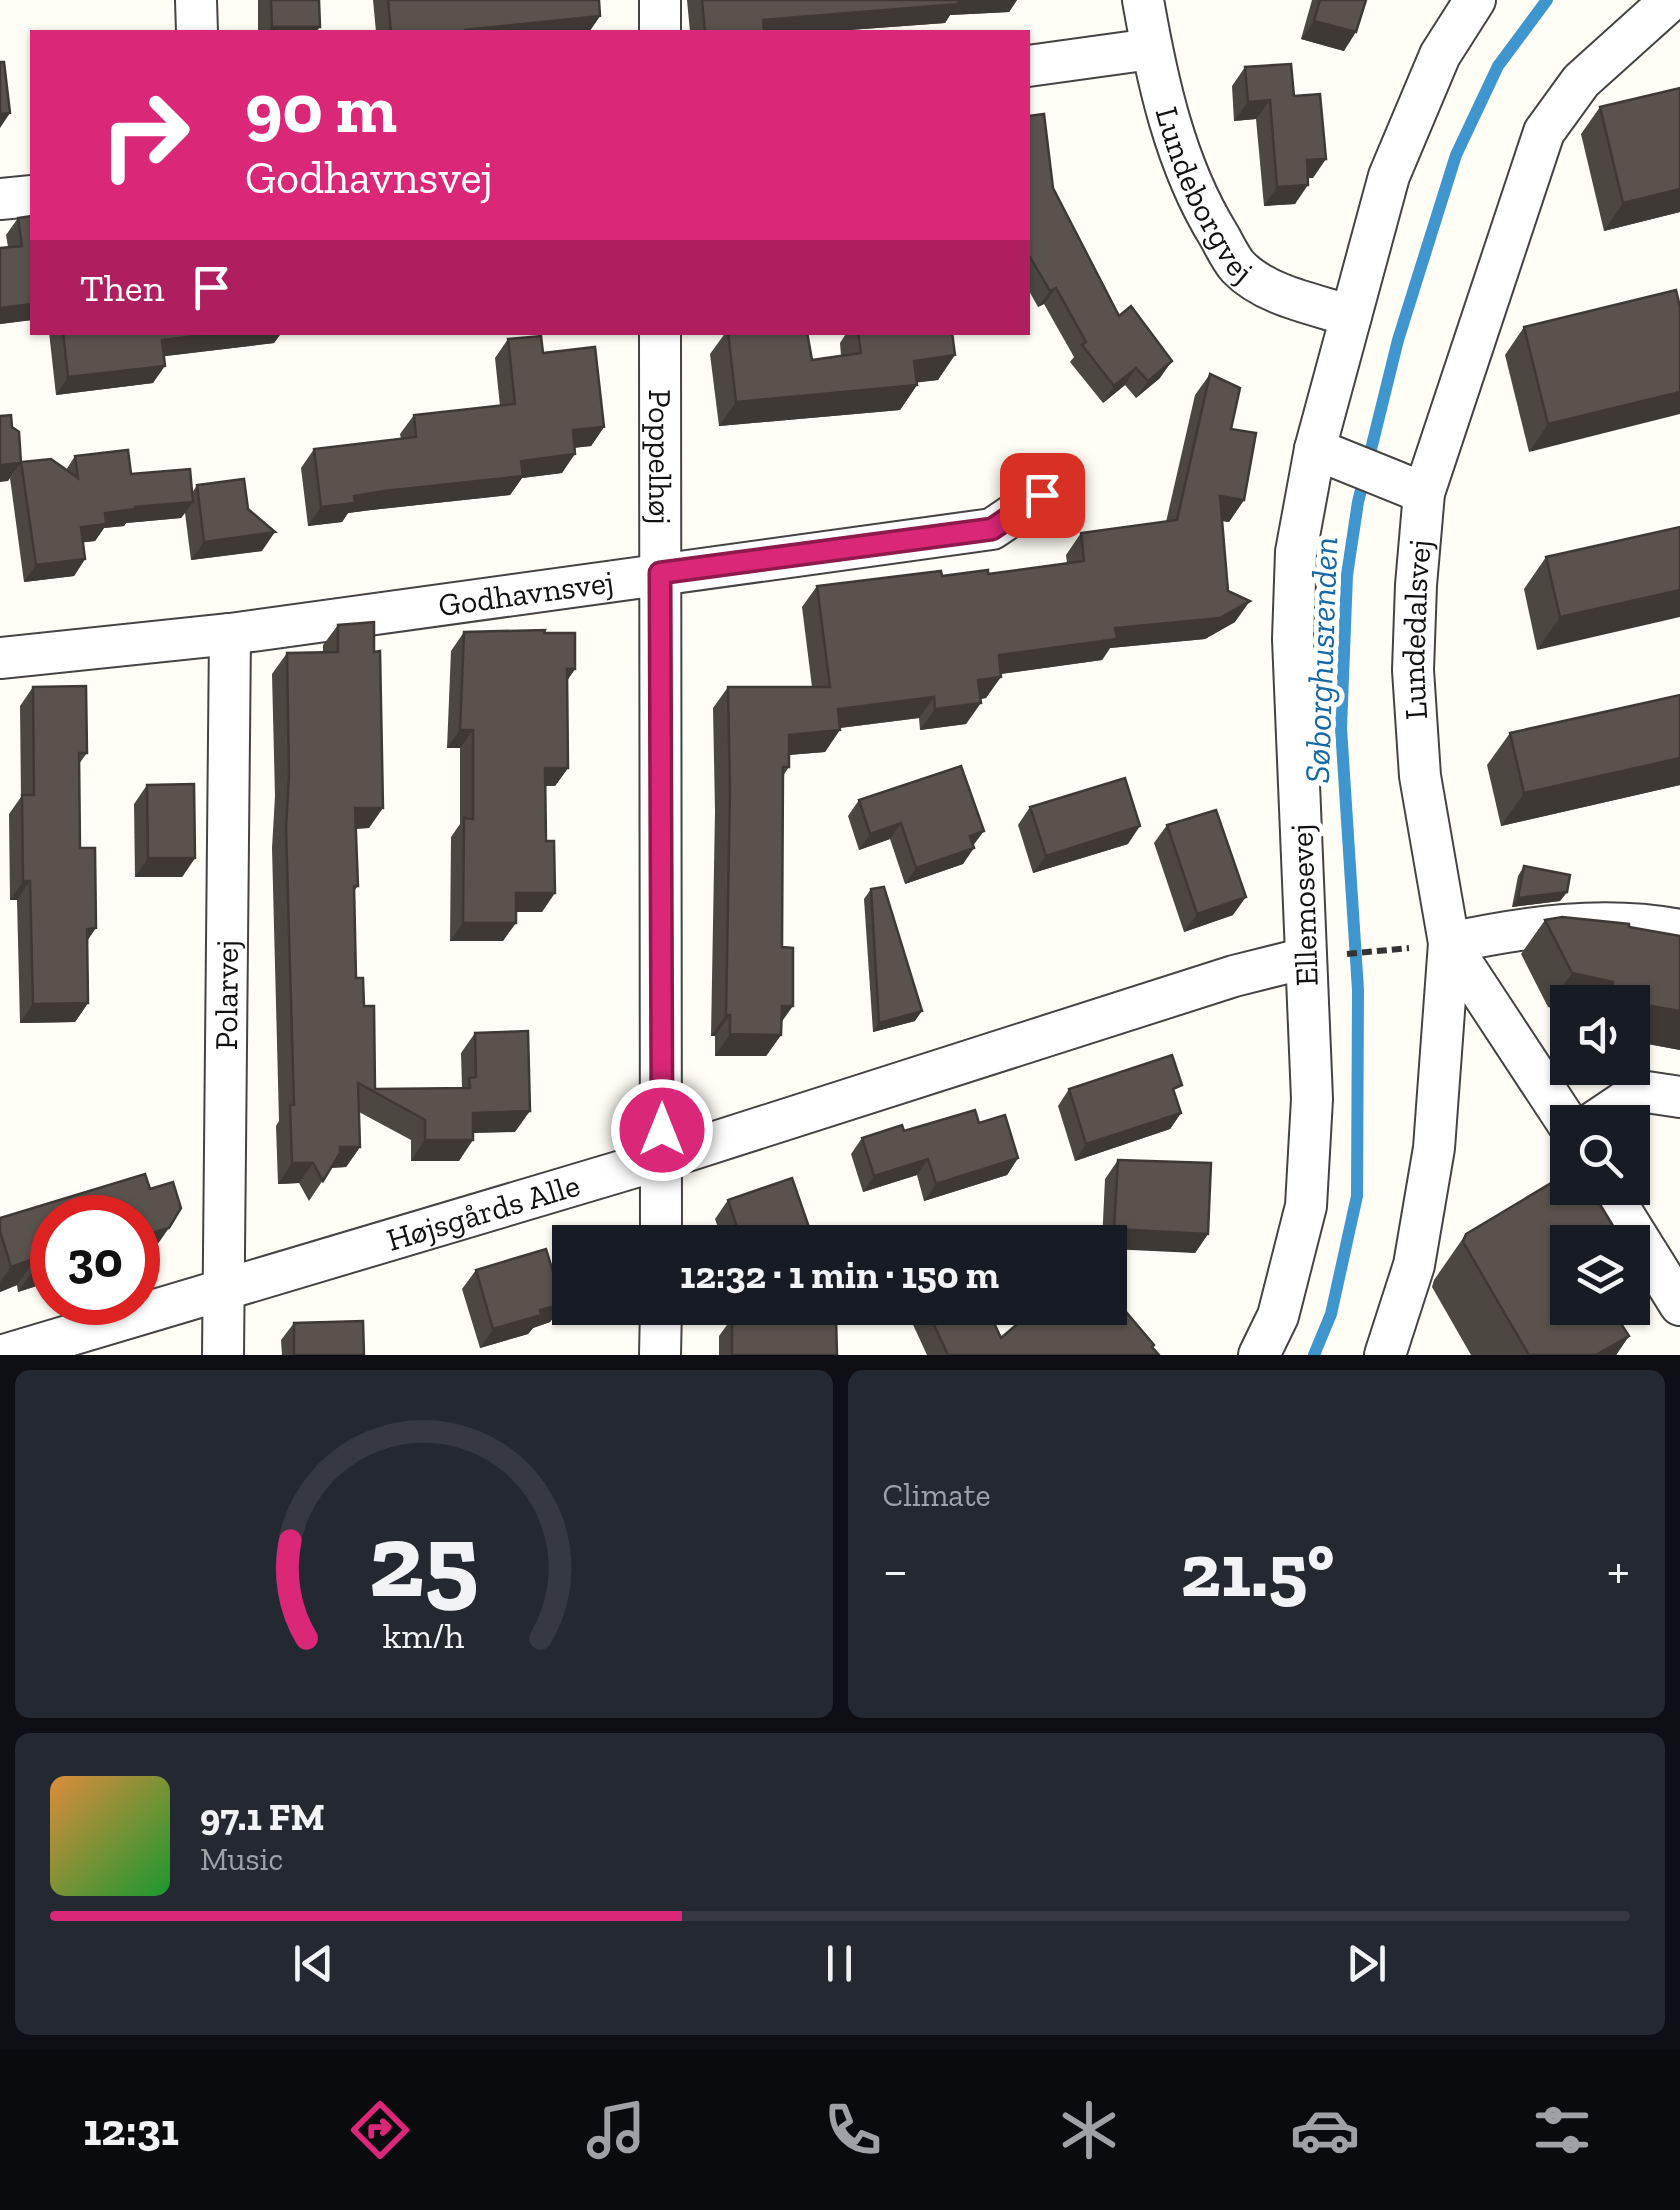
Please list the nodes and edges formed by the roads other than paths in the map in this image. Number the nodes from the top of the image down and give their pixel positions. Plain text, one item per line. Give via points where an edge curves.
1 (196, 0) edge
2 (660, 0) edge
3 (1143, 0) edge
4 (1475, 0) edge
5 (1671, 0) edge
6 (197, 30) edge
7 (660, 30) edge
8 (1151, 49) junction
9 (1030, 66) edge
10 (30, 196) edge
11 (0, 199) edge
12 (1351, 316) junction
13 (660, 335) edge
14 (1316, 448) junction
15 (1424, 494) junction
16 (1042, 495) dead end
17 (660, 573) junction
18 (230, 634) junction
19 (0, 658) edge
20 (1680, 930) edge
21 (1449, 943) junction
22 (1306, 958) junction
23 (1680, 1097) edge
24 (1556, 1105) edge
25 (1619, 1105) edge
26 (662, 1159) junction
27 (1618, 1205) edge
28 (661, 1225) edge
29 (222, 1288) junction
30 (1680, 1304) edge
31 (660, 1325) edge
32 (4, 1355) edge
33 (223, 1355) edge
34 (660, 1355) edge
35 (1259, 1355) edge
36 (1385, 1355) edge

1 - 6 street
2 - 7 street
3 - 8 street, Lundeborgvej
4 - 12 street via 1440,55 1389,176
5 - 15 street via 1580,81 1544,132
8 - 9 street
8 - 12 street, Lundeborgvej via 1200,205 1238,267 1276,292
10 - 11 street
12 - 14 street
13 - 17 street, Poppelhøj
14 - 15 street, Lundedalsvej
14 - 22 street, Ellemosevej via 1296,552 1293,639
15 - 21 street, Lundedalsvej via 1413,670 1420,776
16 - 17 street, Godhavnsvej via 992,529
17 - 18 street, Godhavnsvej
17 - 26 street, Poppelhøj
18 - 19 street, Godhavnsvej
18 - 29 street, Polarvej
20 - 21 street via 1646,923 1547,926
21 - 24 street
21 - 36 street, Lundedalsvej via 1434,1148 1414,1265
22 - 26 street, Højsgårds Alle
22 - 35 street, Ellemosevej via 1312,1099 1306,1206 1278,1316
23 - 25 street via 1640,1091
26 - 28 street, Poppelhøj
26 - 29 street, Højsgårds Alle
27 - 30 street
29 - 32 street, Højsgårds Alle
29 - 33 street, Polarvej
31 - 34 street

